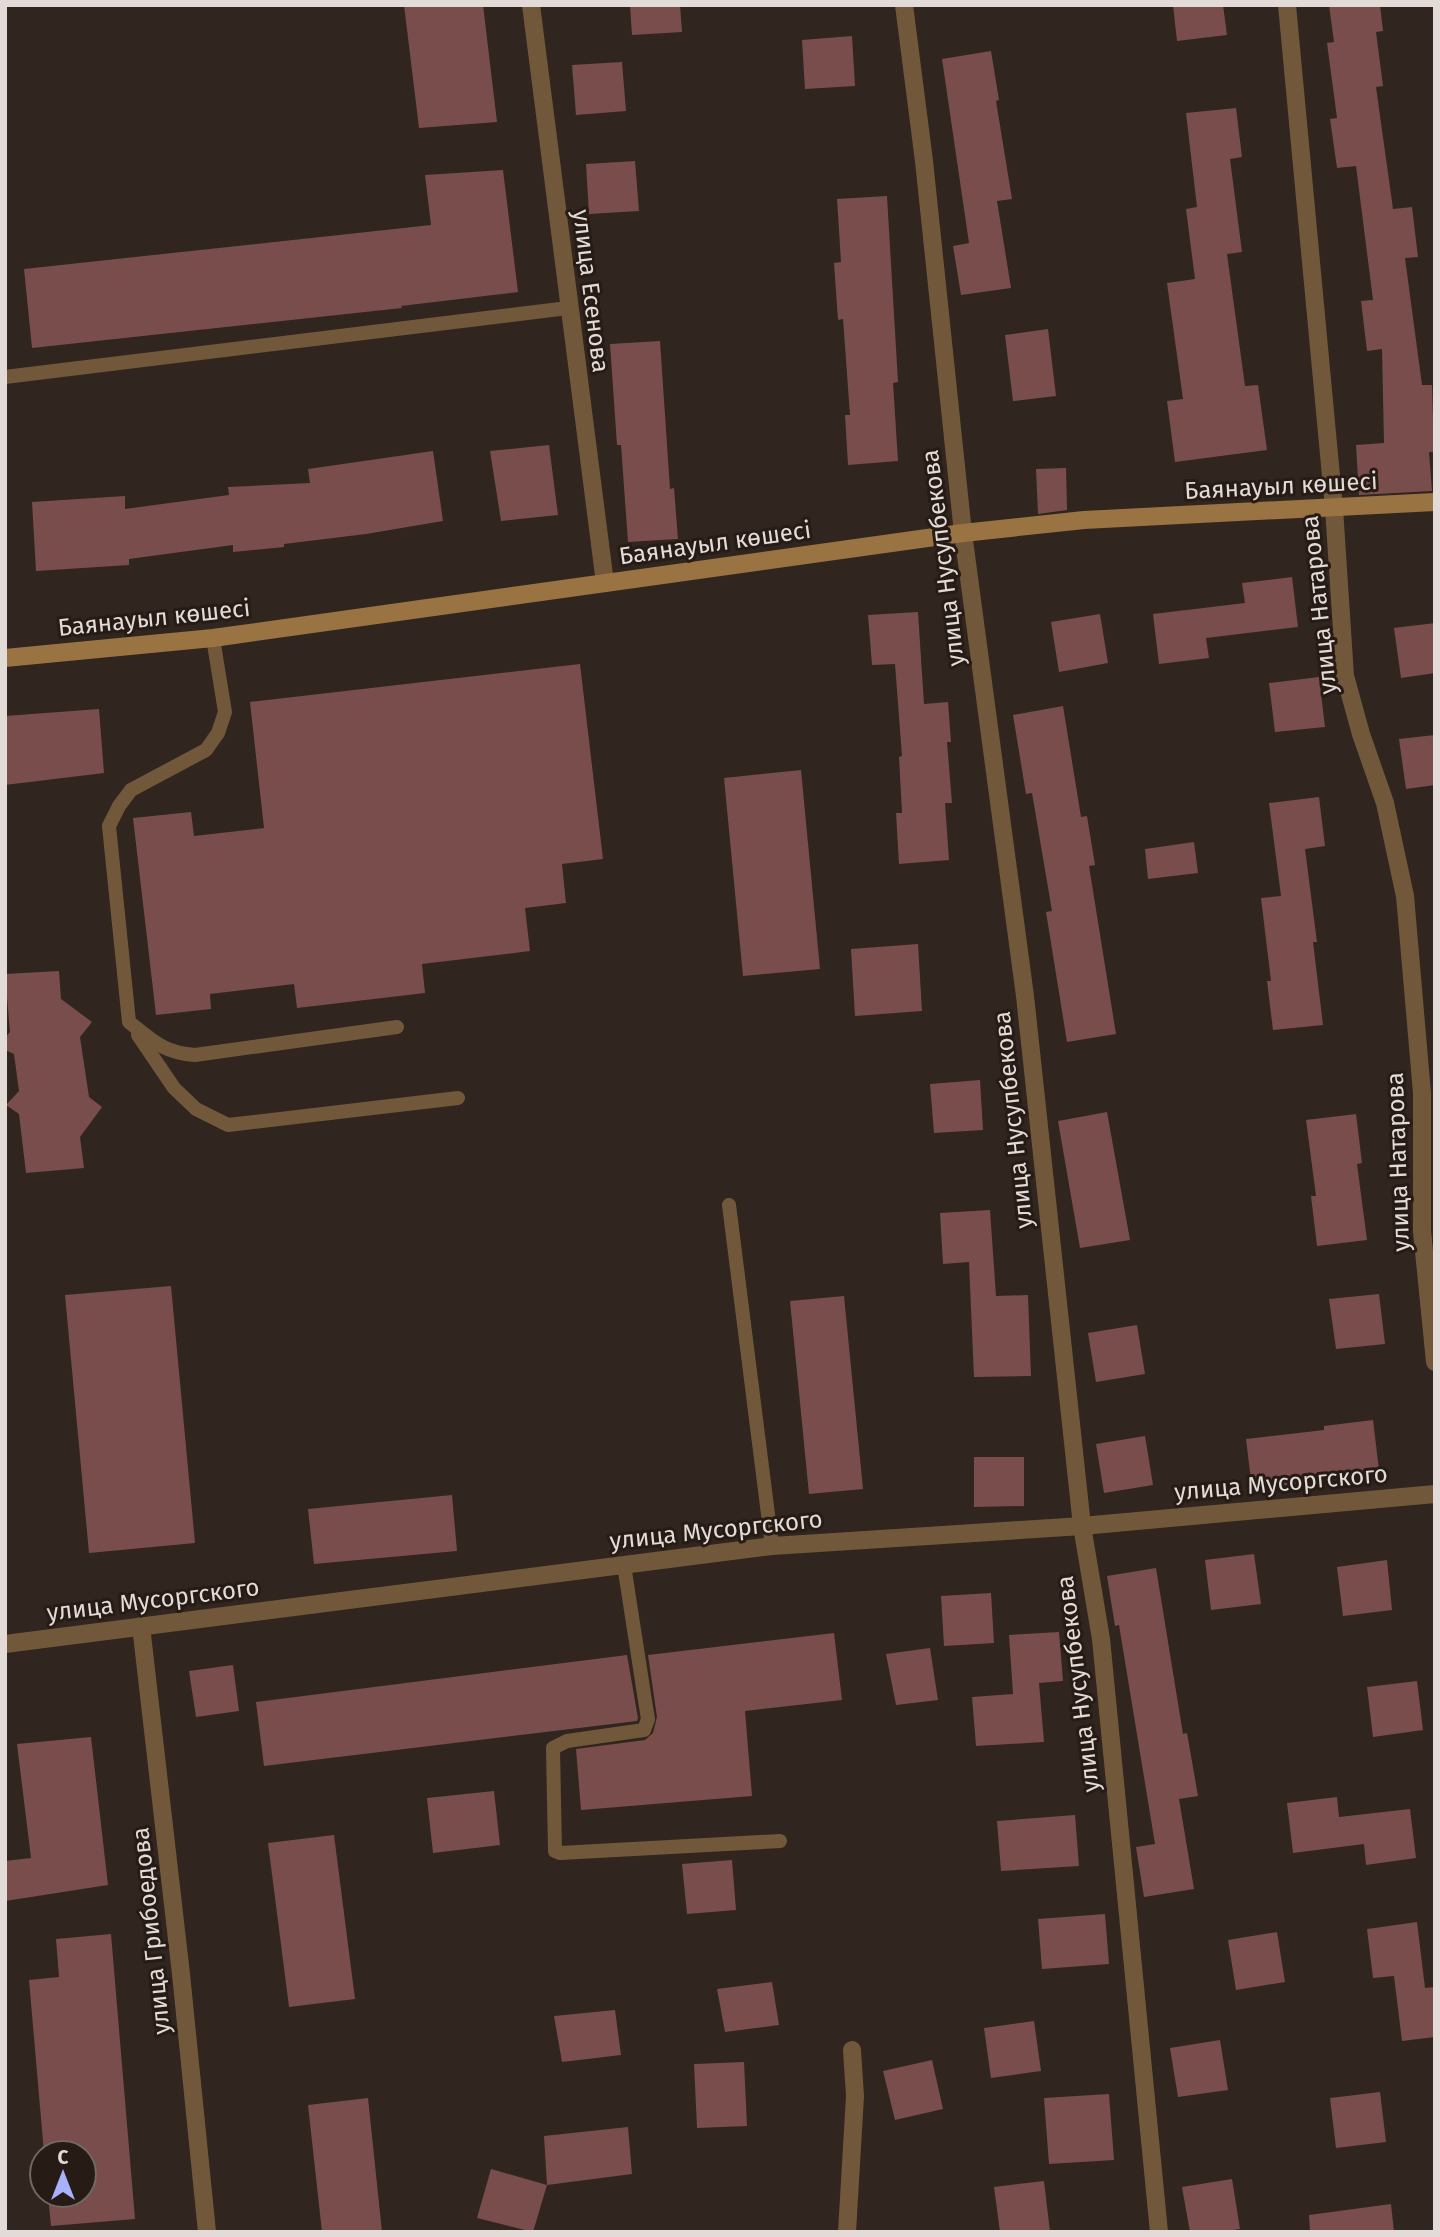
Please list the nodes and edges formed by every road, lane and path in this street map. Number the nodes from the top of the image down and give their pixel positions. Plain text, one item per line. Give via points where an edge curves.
1 (531, 5) edge
2 (904, 5) edge
3 (1287, 5) edge
4 (568, 309) junction
5 (5, 377) edge
6 (1435, 502) edge
7 (1334, 508) junction
8 (963, 533) junction
9 (605, 583) junction
10 (213, 638) junction
11 (5, 657) edge
12 (129, 1023) junction
13 (397, 1027) dead end
14 (458, 1098) dead end
15 (729, 1205) dead end
16 (1435, 1362) edge
17 (1435, 1494) edge
18 (1082, 1526) junction
19 (772, 1546) junction
20 (624, 1565) junction
21 (141, 1626) junction
22 (5, 1644) edge
23 (780, 1841) dead end
24 (852, 2050) dead end
25 (207, 2232) edge
26 (847, 2232) edge
27 (1159, 2232) edge

1 - 4 street, улица Есенова
2 - 8 street, улица Нусупбекова
3 - 7 street, улица Натарова
4 - 5 lane
4 - 9 street, улица Есенова
6 - 7 main road, Баянауыл көшесі
7 - 8 main road, Баянауыл көшесі via 1084,520
7 - 16 street, улица Натарова via 1345,676 1385,803 1405,896 1422,1093 1422,1231
8 - 9 main road, Баянауыл көшесі
8 - 18 street, улица Нусупбекова via 1025,996
9 - 10 main road, Баянауыл көшесі
10 - 11 main road, Баянауыл көшесі
10 - 12 lane via 225,712 219,733 206,750 131,790 109,826
12 - 13 lane via 159,1046 195,1055
12 - 14 lane via 174,1088 196,1109 228,1125
15 - 19 lane
17 - 18 street, улица Мусоргского
18 - 19 street, улица Мусоргского
18 - 27 street, улица Нусупбекова via 1101,1639
19 - 20 street, улица Мусоргского
20 - 21 street, улица Мусоргского
20 - 23 lane via 647,1726 567,1741 553,1748 555,1851
21 - 22 street, улица Мусоргского
21 - 25 street, улица Грибоедова
24 - 26 street via 855,2096

